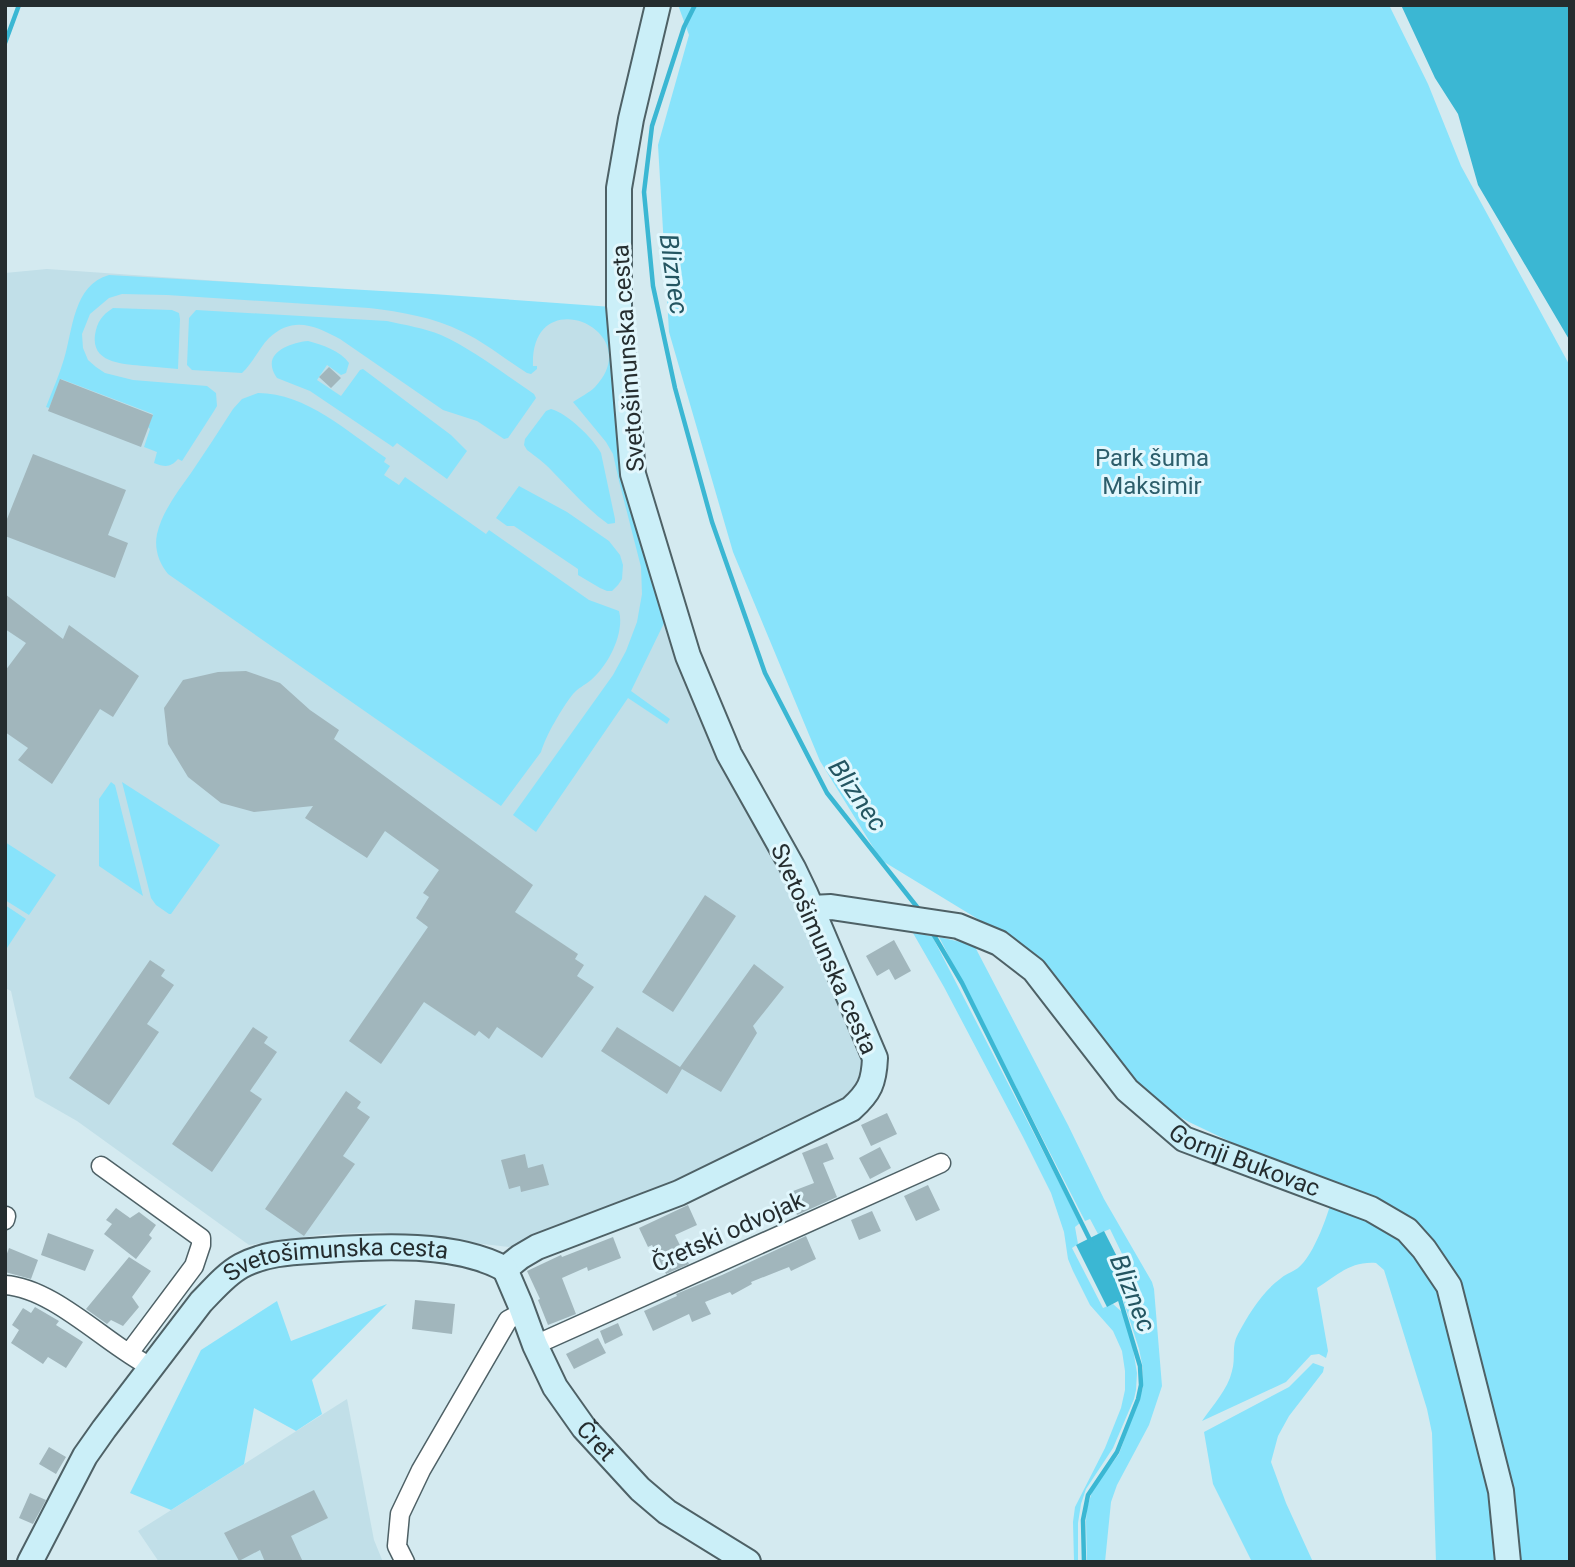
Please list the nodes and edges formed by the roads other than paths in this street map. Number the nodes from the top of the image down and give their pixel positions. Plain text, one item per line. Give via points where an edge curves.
1 (658, 5) edge
2 (811, 908) junction
3 (941, 1163) dead end
4 (101, 1166) dead end
5 (505, 1269) junction
6 (5, 1284) edge
7 (523, 1312) junction
8 (535, 1345) junction
9 (129, 1353) junction
10 (151, 1367) junction
11 (30, 1562) edge
12 (405, 1562) edge
13 (748, 1562) edge
14 (1508, 1562) edge

1 - 2 street, Svetošimunska cesta via 619,188 619,306 633,474 695,674 729,754
2 - 5 street, Svetošimunska cesta via 874,1058 870,1087 862,1099 852,1109 678,1193 537,1247
2 - 14 street, Gornji Bukovac via 958,926 999,943 1034,970 1127,1090 1184,1139 1371,1209 1407,1230 1449,1286 1501,1491
3 - 8 street, Čretski odvojak
4 - 9 street via 201,1238 194,1266
5 - 7 street, Čret
5 - 10 street, Svetošimunska cesta via 478,1256 421,1248 371,1246 257,1259 218,1284
6 - 9 street via 33,1290
7 - 8 street, Čret
7 - 12 street via 509,1321 400,1514 397,1546
8 - 13 street, Čret via 555,1387 584,1428 640,1489 667,1512
9 - 10 street
10 - 11 street, Svetošimunska cesta via 85,1456

